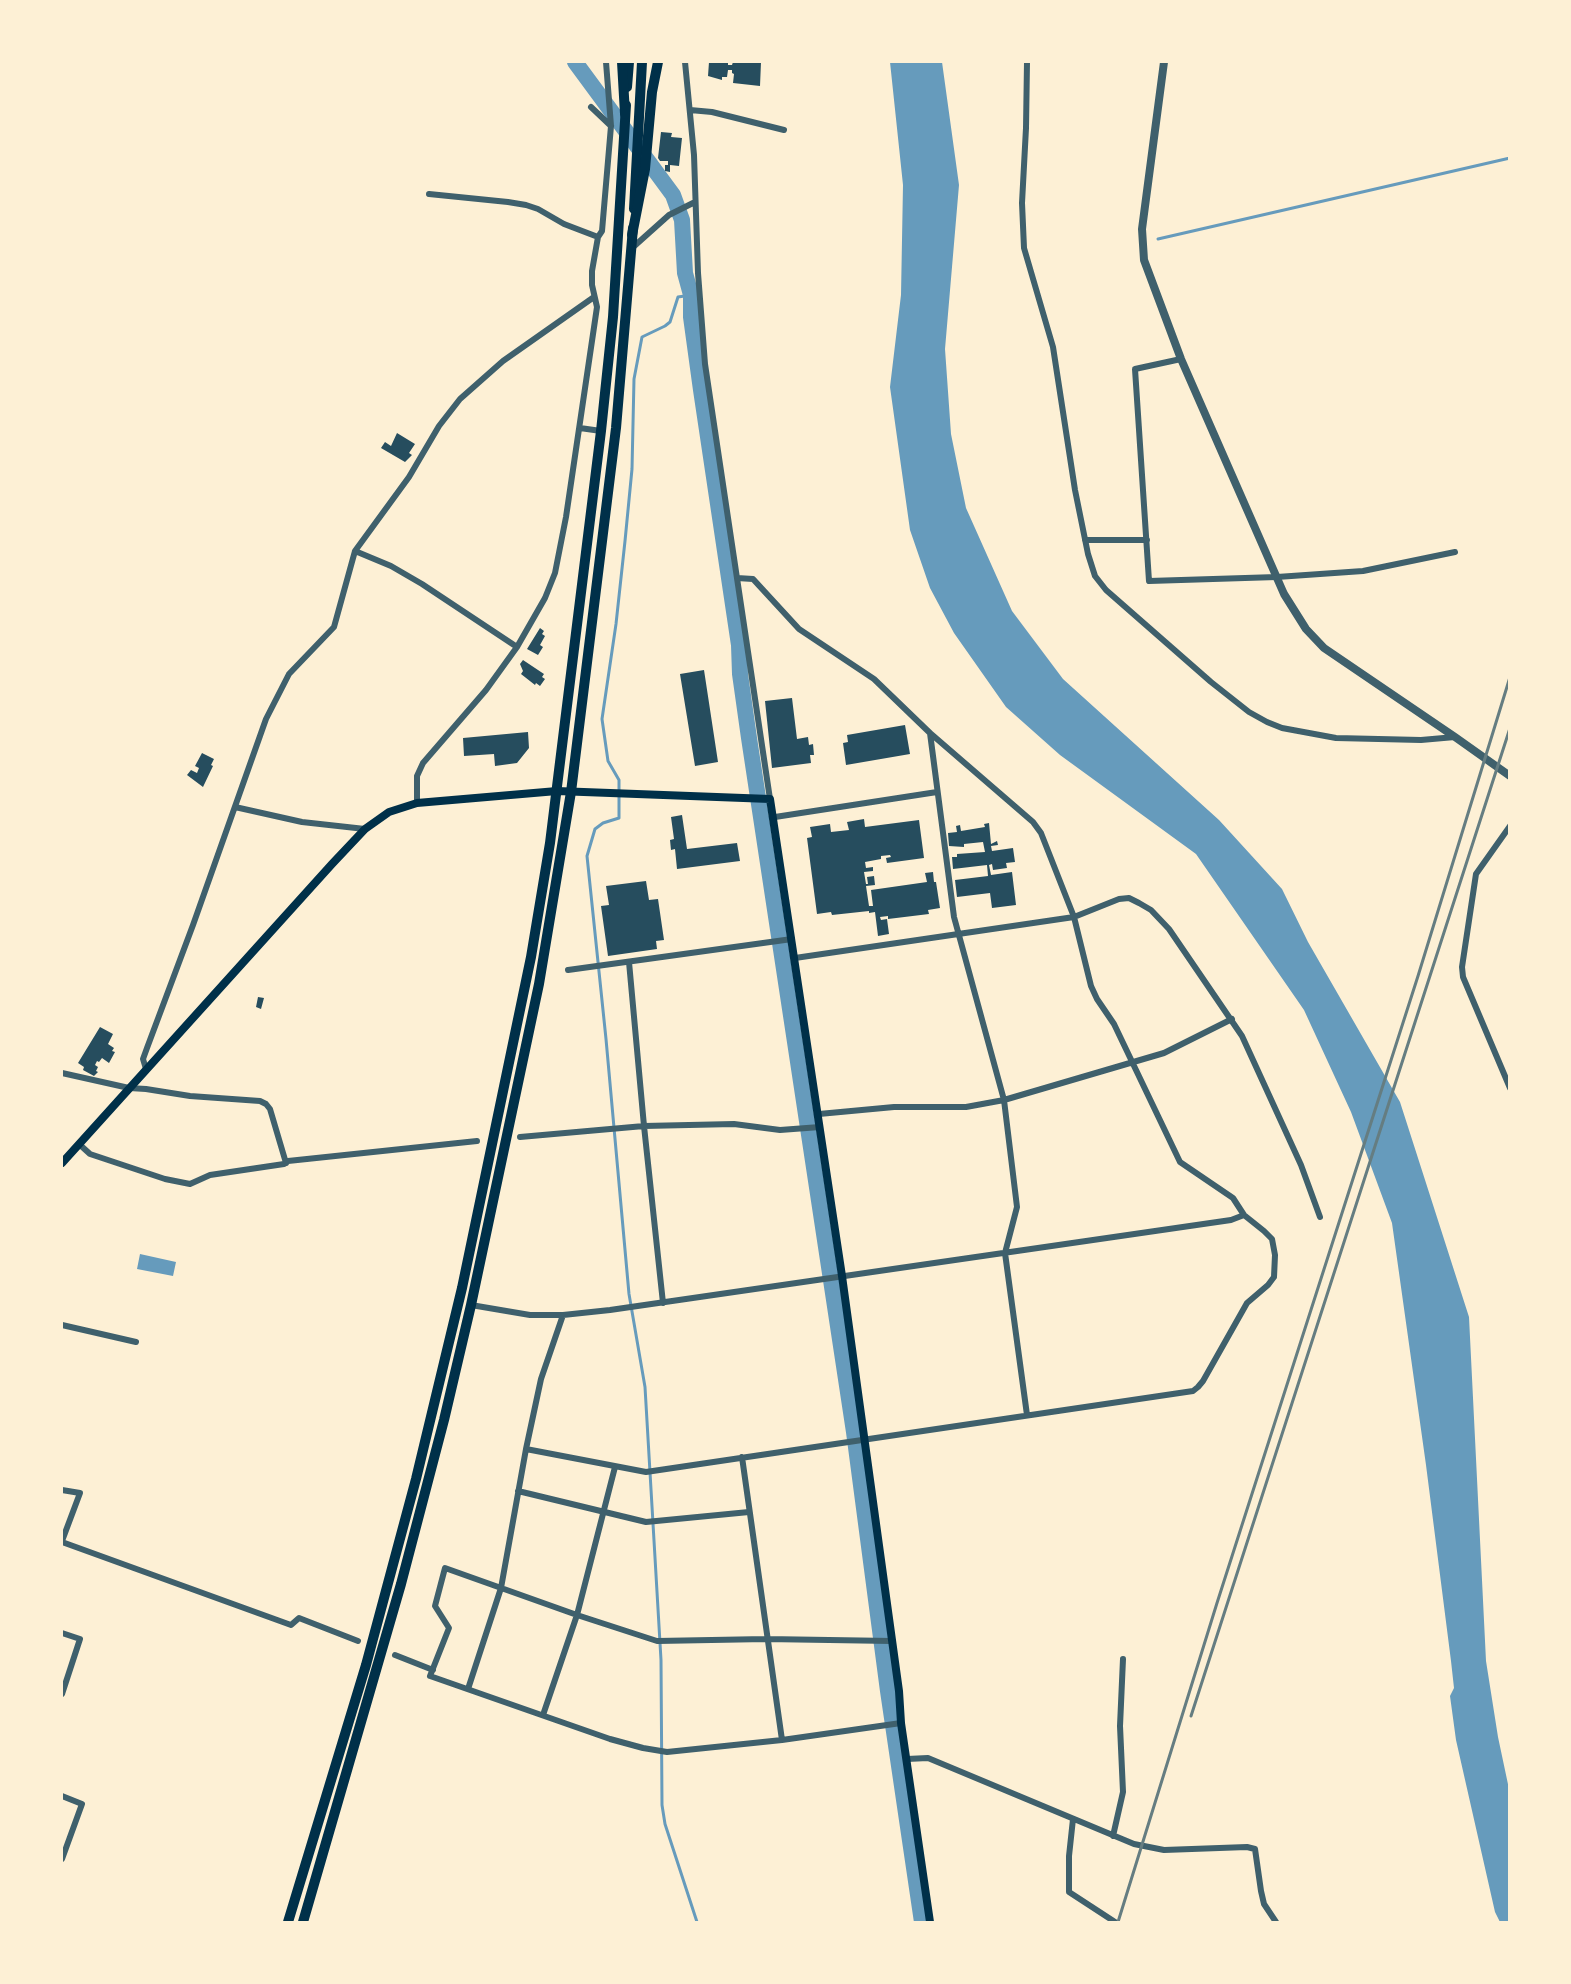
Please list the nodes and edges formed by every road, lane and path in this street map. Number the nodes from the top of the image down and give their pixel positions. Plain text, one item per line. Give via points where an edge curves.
1 (606, 62) edge
2 (622, 62) edge
3 (629, 62) edge
4 (642, 62) edge
5 (658, 62) edge
6 (685, 62) edge
7 (1027, 62) edge
8 (1164, 62) edge
9 (591, 107) dead end
10 (690, 110) junction
11 (625, 114) junction
12 (611, 126) junction
13 (784, 130) dead end
14 (429, 195) dead end
15 (695, 202) junction
16 (632, 235) junction
17 (598, 237) junction
18 (631, 249) junction
19 (594, 297) junction
20 (1180, 359) junction
21 (580, 428) junction
22 (601, 431) junction
23 (1085, 540) junction
24 (1147, 540) junction
25 (355, 551) junction
26 (1455, 552) dead end
27 (1277, 577) junction
28 (737, 578) junction
29 (517, 647) junction
30 (930, 733) junction
31 (1455, 736) junction
32 (1509, 776) edge
33 (557, 791) junction
34 (571, 792) junction
35 (937, 792) junction
36 (770, 799) junction
37 (417, 803) junction
38 (235, 807) junction
39 (775, 817) junction
40 (1509, 826) edge
41 (364, 829) junction
42 (1074, 917) junction
43 (959, 933) junction
44 (792, 939) junction
45 (795, 958) junction
46 (629, 962) junction
47 (568, 970) dead end
48 (1232, 1018) junction
49 (1132, 1062) junction
50 (146, 1069) junction
51 (62, 1073) edge
52 (129, 1088) junction
53 (1509, 1088) edge
54 (1004, 1100) junction
55 (819, 1114) junction
56 (644, 1126) junction
57 (820, 1127) junction
58 (520, 1137) dead end
59 (477, 1141) dead end
60 (78, 1144) junction
61 (62, 1163) edge
62 (286, 1163) junction
63 (1244, 1215) junction
64 (1320, 1217) dead end
65 (1005, 1253) junction
66 (838, 1276) junction
67 (663, 1303) junction
68 (471, 1305) junction
69 (563, 1315) junction
70 (62, 1325) edge
71 (136, 1342) dead end
72 (1027, 1415) junction
73 (865, 1439) junction
74 (526, 1449) junction
75 (742, 1457) junction
76 (615, 1467) junction
77 (62, 1490) edge
78 (518, 1491) junction
79 (749, 1512) junction
80 (603, 1513) junction
81 (62, 1542) edge
82 (501, 1588) junction
83 (577, 1615) junction
84 (62, 1633) edge
85 (766, 1639) junction
86 (358, 1641) dead end
87 (892, 1641) junction
88 (395, 1655) dead end
89 (1123, 1659) dead end
90 (433, 1670) junction
91 (468, 1689) junction
92 (62, 1694) edge
93 (543, 1715) junction
94 (901, 1723) junction
95 (782, 1740) junction
96 (907, 1759) junction
97 (62, 1796) edge
98 (1073, 1819) junction
99 (1113, 1836) junction
100 (62, 1859) edge
101 (288, 1923) edge
102 (303, 1923) edge
103 (930, 1923) edge
104 (1115, 1923) edge
105 (1276, 1923) edge

1 - 12 street
2 - 11 highway
3 - 11 highway
4 - 16 highway
5 - 16 highway via 645,169
6 - 10 street
7 - 23 street via 1024,248 1053,347
8 - 20 street via 1142,243 1144,260
9 - 12 street
10 - 13 street
10 - 15 street
11 - 22 highway via 613,317
12 - 17 street via 602,231
14 - 17 street via 526,205
15 - 18 street via 674,213
15 - 28 street via 705,364
16 - 18 highway
17 - 19 street via 592,271
18 - 34 highway via 616,428
19 - 21 street via 595,326
19 - 25 street via 503,361 460,399
20 - 24 street via 1135,369
20 - 27 street
21 - 22 street
21 - 29 street via 555,573
22 - 33 highway
23 - 24 street
23 - 31 street via 1095,576 1106,590 1211,682 1267,722 1336,738 1421,740
24 - 27 street via 1149,581
25 - 29 street via 422,584
25 - 38 street via 334,627 284,681 266,719
26 - 27 street via 1363,571
27 - 31 street via 1311,637
28 - 30 street via 753,579 799,628 873,679
28 - 36 street
29 - 37 street via 423,763 417,776
30 - 35 street
30 - 42 street via 1033,822
31 - 32 street
33 - 34 main road
33 - 37 main road
33 - 101 highway via 531,957 462,1288 366,1665
34 - 36 main road
34 - 68 highway via 537,996
35 - 39 street
35 - 43 street
36 - 39 main road
37 - 41 main road via 389,812
38 - 41 street via 302,822
38 - 50 street via 147,1048
39 - 44 main road
40 - 53 street via 1476,874 1462,967 1462,976
41 - 50 main road
42 - 43 street
42 - 48 street via 1129,898 1150,910 1169,928
42 - 49 street via 1096,999 1114,1024
43 - 45 street
43 - 54 street
44 - 45 main road
44 - 46 street
45 - 55 main road
46 - 47 street
46 - 56 street
48 - 49 street via 1164,1053
48 - 64 street via 1282,1122
49 - 54 street
49 - 63 street via 1180,1162 1233,1198
50 - 52 main road
51 - 52 street
52 - 60 main road
52 - 62 street via 266,1104
54 - 55 street via 966,1107 894,1107
54 - 65 street via 1017,1208
55 - 57 main road
56 - 57 street via 734,1124 780,1130
56 - 58 street
56 - 67 street
57 - 66 main road
59 - 62 street
60 - 61 main road
60 - 62 street via 90,1154 190,1184 210,1175
63 - 65 street
63 - 72 street via 1272,1239 1274,1277 1247,1303 1198,1388
65 - 66 street
65 - 72 street
66 - 67 street
66 - 73 main road
67 - 69 street
68 - 69 street via 530,1315
68 - 102 highway via 401,1584
69 - 74 street via 541,1378
70 - 71 street
72 - 73 street
73 - 75 street
73 - 87 main road
74 - 76 street
74 - 78 street
75 - 76 street via 646,1472
75 - 79 street
76 - 80 street
77 - 81 street via 80,1493
78 - 80 street
78 - 82 street
79 - 80 street via 661,1522
79 - 85 street
80 - 83 street
81 - 86 street via 291,1625 299,1618
82 - 83 street
82 - 90 street via 445,1568 435,1606 449,1628
82 - 91 street
83 - 85 street via 657,1641
83 - 93 street
84 - 92 street via 80,1639
85 - 87 street
85 - 95 street
87 - 94 main road
88 - 90 street
89 - 99 street via 1123,1792
90 - 91 street via 430,1676
91 - 93 street
93 - 95 street via 657,1751
94 - 95 street
94 - 96 main road
96 - 98 street via 928,1758
96 - 103 main road
97 - 100 street via 82,1804
98 - 99 street
98 - 104 street via 1069,1892
99 - 105 street via 1164,1850 1255,1849 1262,1897

